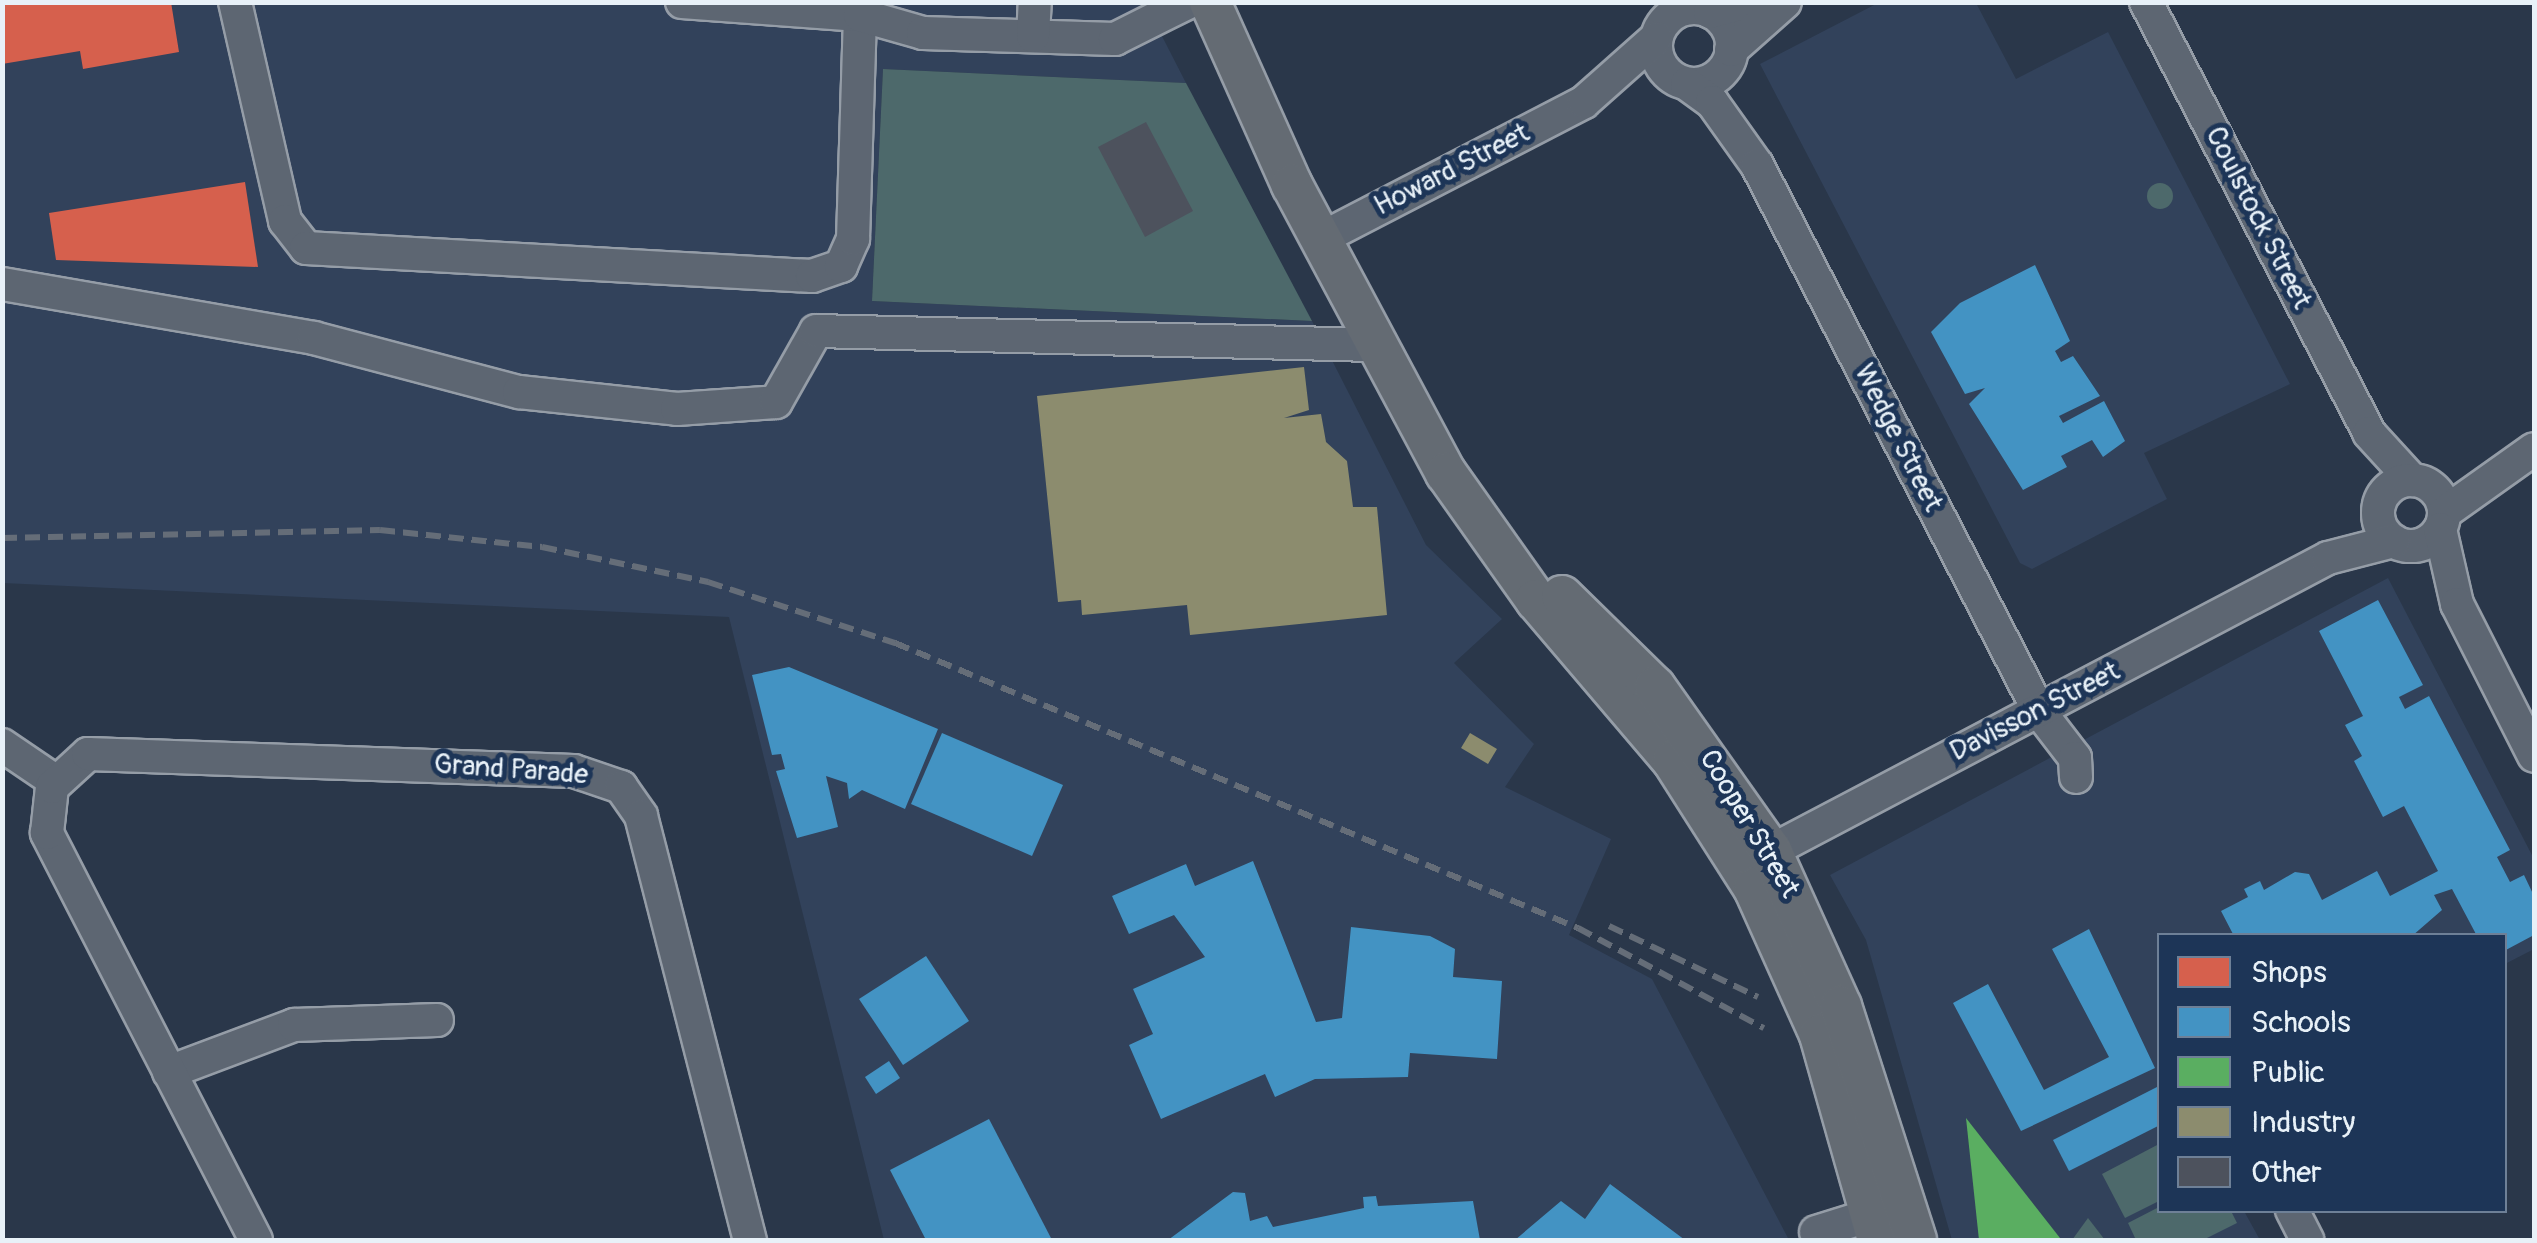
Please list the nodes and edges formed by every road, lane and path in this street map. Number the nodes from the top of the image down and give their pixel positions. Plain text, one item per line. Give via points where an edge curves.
1 (235, 2) edge
2 (682, 2) edge
3 (1036, 2) edge
4 (1190, 2) edge
5 (1210, 2) edge
6 (1747, 2) edge
7 (1785, 2) edge
8 (2146, 2) edge
9 (1702, 8) edge
10 (860, 15) junction
11 (901, 17) edge
12 (1658, 24) edge
13 (1033, 36) junction
14 (1731, 53) junction
15 (1683, 83) junction
16 (1584, 102) junction
17 (1757, 165) junction
18 (1292, 185) junction
19 (1320, 240) junction
20 (2, 284) edge
21 (1374, 345) junction
22 (2534, 449) edge
23 (2415, 502) junction
24 (2400, 543) junction
25 (2328, 558) junction
26 (2457, 604) junction
27 (2039, 711) junction
28 (2, 745) edge
29 (2534, 756) edge
30 (55, 781) junction
31 (1756, 858) junction
32 (437, 1020) dead end
33 (168, 1072) junction
34 (2294, 1213) edge
35 (1875, 1228) edge
36 (1816, 1232) dead end
37 (256, 1240) edge
38 (750, 1240) edge
39 (1916, 1240) edge
40 (2307, 1240) edge

1 - 10 street via 285,221 306,248 812,276 840,266 853,239
2 - 10 street
3 - 13 street
4 - 13 street via 1126,37
4 - 18 main road, Cooper Street
5 - 18 main road, Cooper Street
6 - 9 street
7 - 14 street
8 - 23 street, Coulstock Street via 2370,433
9 - 12 street via 1676,12
9 - 14 street via 1727,28
10 - 11 street
11 - 13 street
12 - 15 street via 1660,64
12 - 16 street, Howard Street
14 - 15 street via 1710,81
14 - 17 street, Wedge Street
15 - 16 street, Howard Street
15 - 17 street, Wedge Street via 1712,102
16 - 19 street, Howard Street
17 - 27 street, Wedge Street
18 - 19 main road, Cooper Street
19 - 21 main road, Cooper Street
20 - 21 street via 314,338 520,392 677,409 776,402 816,331
21 - 31 main road, Cooper Street via 1454,486
22 - 23 street, Davisson Street
23 - 24 street, Davisson Street
23 - 24 street, Coulstock Street
23 - 25 street, Davisson Street
23 - 26 street, Coulstock Street
24 - 25 street, Davisson Street
24 - 26 street, Coulstock Street
25 - 27 street, Davisson Street
26 - 29 street, Coulstock Street
27 - 31 street, Davisson Street
28 - 30 street
30 - 33 street via 45,817 54,850
30 - 38 street, Grand Parade via 100,750 611,779 641,816
31 - 35 main road, Cooper Street via 1820,1035
31 - 39 main road, Cooper Street via 1840,1006
32 - 33 street via 294,1025
33 - 37 street
34 - 40 street
35 - 36 street

